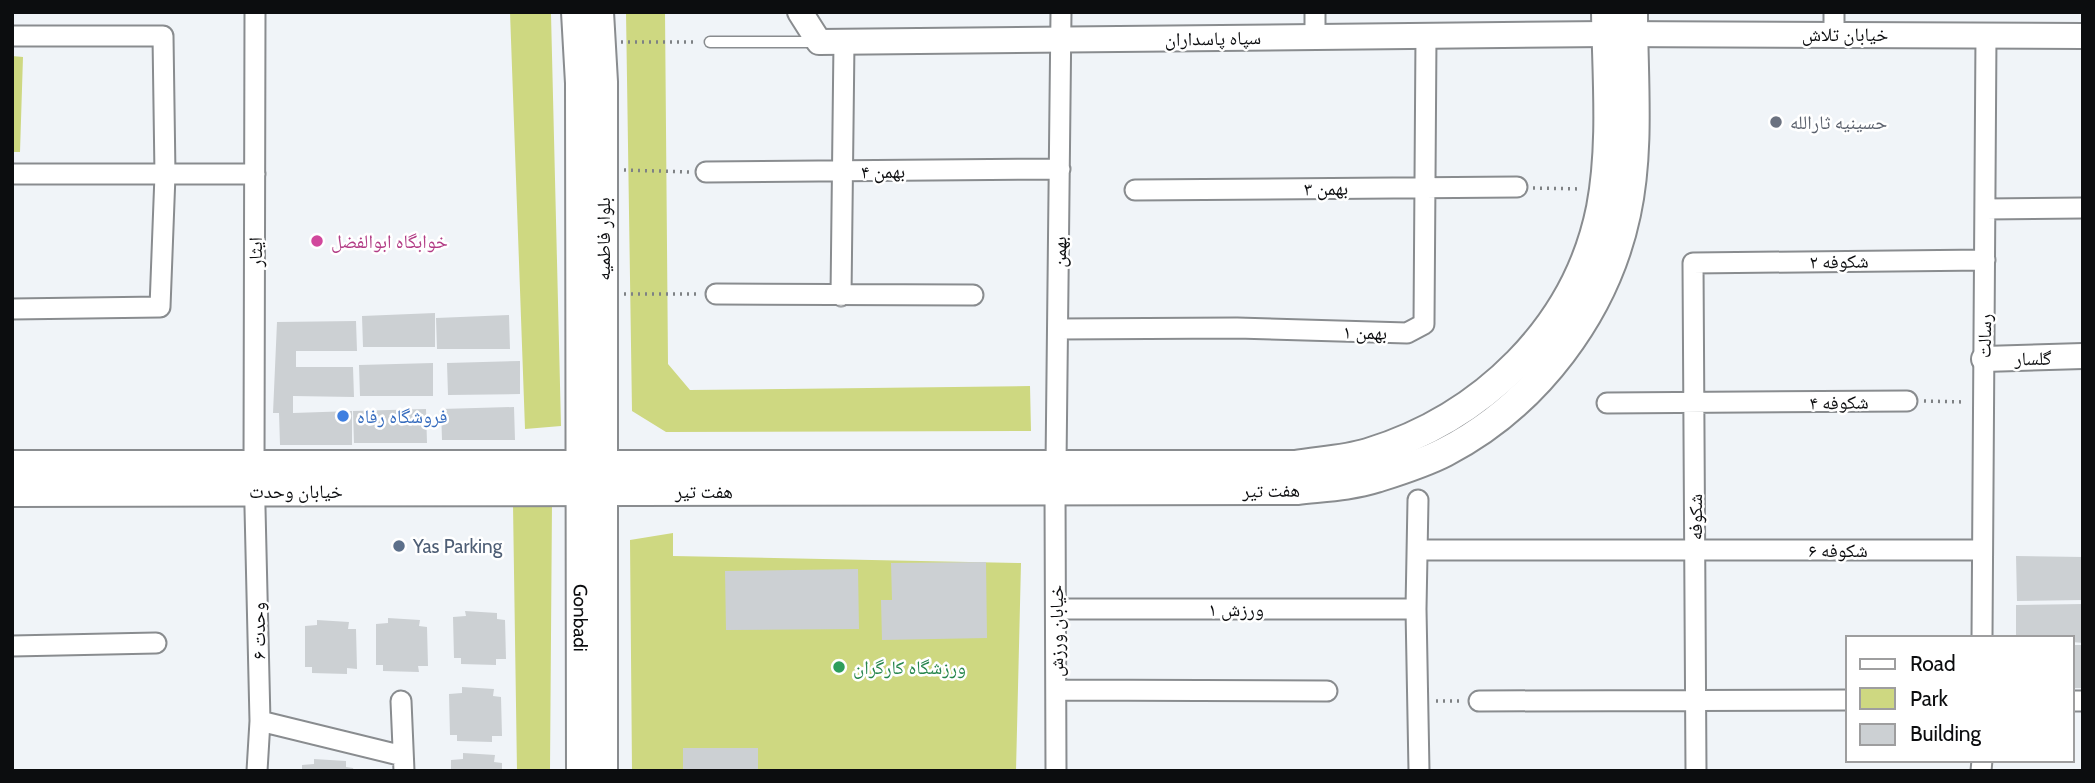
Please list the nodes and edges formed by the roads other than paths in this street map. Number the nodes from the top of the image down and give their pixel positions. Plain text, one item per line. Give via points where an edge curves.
1 (255, 12) edge
2 (576, 12) edge
3 (599, 12) edge
4 (800, 12) edge
5 (1061, 12) edge
6 (1620, 23) edge
7 (1834, 23) edge
8 (1315, 24) edge
9 (1986, 35) junction
10 (12, 36) edge
11 (1426, 36) junction
12 (2083, 36) edge
13 (1061, 40) junction
14 (710, 42) road end
15 (819, 42) junction
16 (844, 42) junction
17 (1059, 169) junction
18 (706, 172) road end
19 (843, 172) junction
20 (12, 174) edge
21 (165, 174) junction
22 (255, 174) junction
23 (1425, 187) junction
24 (1517, 187) road end
25 (1135, 190) dead end
26 (2083, 208) edge
27 (1985, 209) junction
28 (1985, 260) junction
29 (1693, 263) joint
30 (716, 294) road end
31 (973, 295) dead end
32 (841, 296) junction
33 (12, 309) edge
34 (1058, 329) junction
35 (2083, 356) edge
36 (1984, 359) junction
37 (1907, 401) road end
38 (1607, 403) dead end
39 (1695, 404) junction
40 (12, 465) edge
41 (254, 478) junction
42 (592, 478) junction
43 (1056, 478) junction
44 (12, 492) edge
45 (1418, 500) dead end
46 (1418, 550) junction
47 (1695, 550) junction
48 (1980, 550) junction
49 (1056, 609) junction
50 (1416, 609) junction
51 (1982, 636) edge
52 (156, 643) dead end
53 (12, 646) edge
54 (1056, 690) junction
55 (1327, 691) dead end
56 (1846, 700) edge
57 (401, 701) dead end
58 (1479, 701) road end
59 (1698, 701) junction
60 (260, 721) junction
61 (404, 763) edge
62 (257, 771) edge
63 (581, 771) edge
64 (603, 771) edge
65 (1056, 771) edge
66 (1419, 771) edge
67 (1696, 771) edge

1 - 22 street, ایثار
2 - 42 main road, بلوار فاطمیه
3 - 42 main road, بلوار فاطمیه via 603,294
4 - 15 street
5 - 13 street, بهمن
6 - 7 street, خیابان تلاش
6 - 11 street, سپاه پاسداران
6 - 43 main road, هفت تیر via 1601,209 1579,276 1542,338 1493,389 1433,429 1366,454 1295,464
6 - 43 main road, هفت تیر via 1633,138 1626,214 1603,287 1563,353 1510,409 1445,452 1373,479 1297,490
7 - 9 street, خیابان تلاش
8 - 11 street, سپاه پاسداران
8 - 13 street, سپاه پاسداران
9 - 12 street, خیابان تلاش
9 - 27 street, رسالت
10 - 21 street via 163,36
11 - 23 street, بهمن ۱
13 - 16 street, سپاه پاسداران
13 - 17 street, بهمن
14 - 15 lane
15 - 16 street, سپاه پاسداران
16 - 19 street
17 - 19 street, بهمن ۴
17 - 34 street, بهمن
18 - 19 street, بهمن ۴
19 - 32 street
20 - 21 street
21 - 22 street
21 - 33 street via 160,307
22 - 41 street, ایثار
23 - 24 street, بهمن ۳
23 - 25 street, بهمن ۳
23 - 34 street, بهمن ۱ via 1424,324 1406,333
26 - 27 street
27 - 28 street, رسالت
28 - 29 street, شکوفه ۲
28 - 36 street, رسالت
29 - 39 street, شکوفه
30 - 32 street
31 - 32 street
34 - 43 street, بهمن
35 - 36 street, گلسار
36 - 48 street, رسالت
37 - 39 street, شکوفه ۴
38 - 39 street, شکوفه ۴
39 - 47 street, شکوفه
40 - 41 main road, خیابان وحدت
41 - 42 main road, خیابان وحدت
41 - 44 main road, خیابان وحدت
41 - 60 street, وحدت ۶
42 - 43 main road, هفت تیر
42 - 63 main road, Gonbadi
42 - 64 main road, Gonbadi
43 - 49 street, خیابان ورزش
45 - 46 street
46 - 47 street, شکوفه ۶
46 - 50 street
47 - 48 street, شکوفه ۶
47 - 59 street, شکوفه
48 - 51 street, رسالت
49 - 50 street, ورزش ۱
49 - 54 street, خیابان ورزش
50 - 66 street
52 - 53 street
54 - 55 street
54 - 65 street, خیابان ورزش
56 - 59 street
57 - 61 street
58 - 59 street
59 - 67 street, شکوفه
60 - 61 street
60 - 62 street, وحدت ۶

